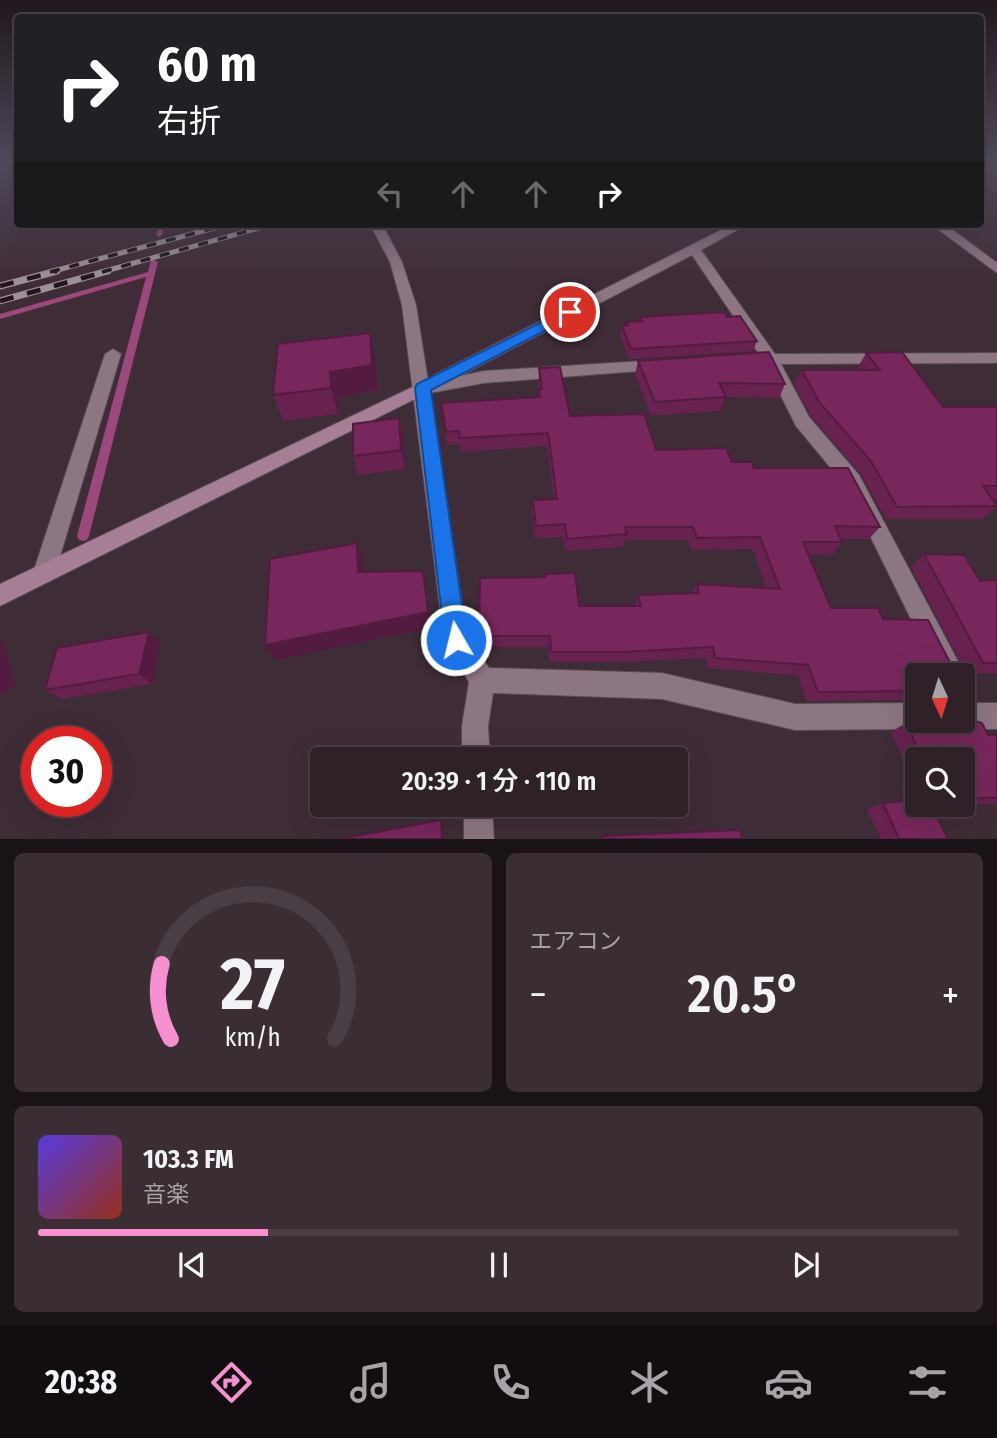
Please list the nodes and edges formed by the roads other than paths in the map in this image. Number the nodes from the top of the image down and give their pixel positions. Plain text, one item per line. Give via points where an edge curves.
1 (378, 228) edge
2 (734, 228) edge
3 (942, 228) edge
4 (693, 249) junction
5 (997, 269) edge
6 (113, 354) dead end
7 (769, 357) junction
8 (997, 358) edge
9 (729, 360) edge
10 (674, 364) edge
11 (423, 388) junction
12 (44, 573) junction
13 (0, 595) edge
14 (945, 663) edge
15 (482, 680) junction
16 (905, 716) edge
17 (476, 747) edge
18 (478, 817) edge
19 (479, 839) edge

1 - 11 street via 396,262 409,305
2 - 4 street
3 - 5 street
4 - 7 street
4 - 11 street
6 - 12 street
7 - 8 street
7 - 9 street
7 - 14 street via 802,421 852,480
10 - 11 street via 484,377
11 - 12 street
11 - 15 street via 456,640
12 - 13 street
15 - 16 street via 662,686 795,717
15 - 17 street
18 - 19 street

